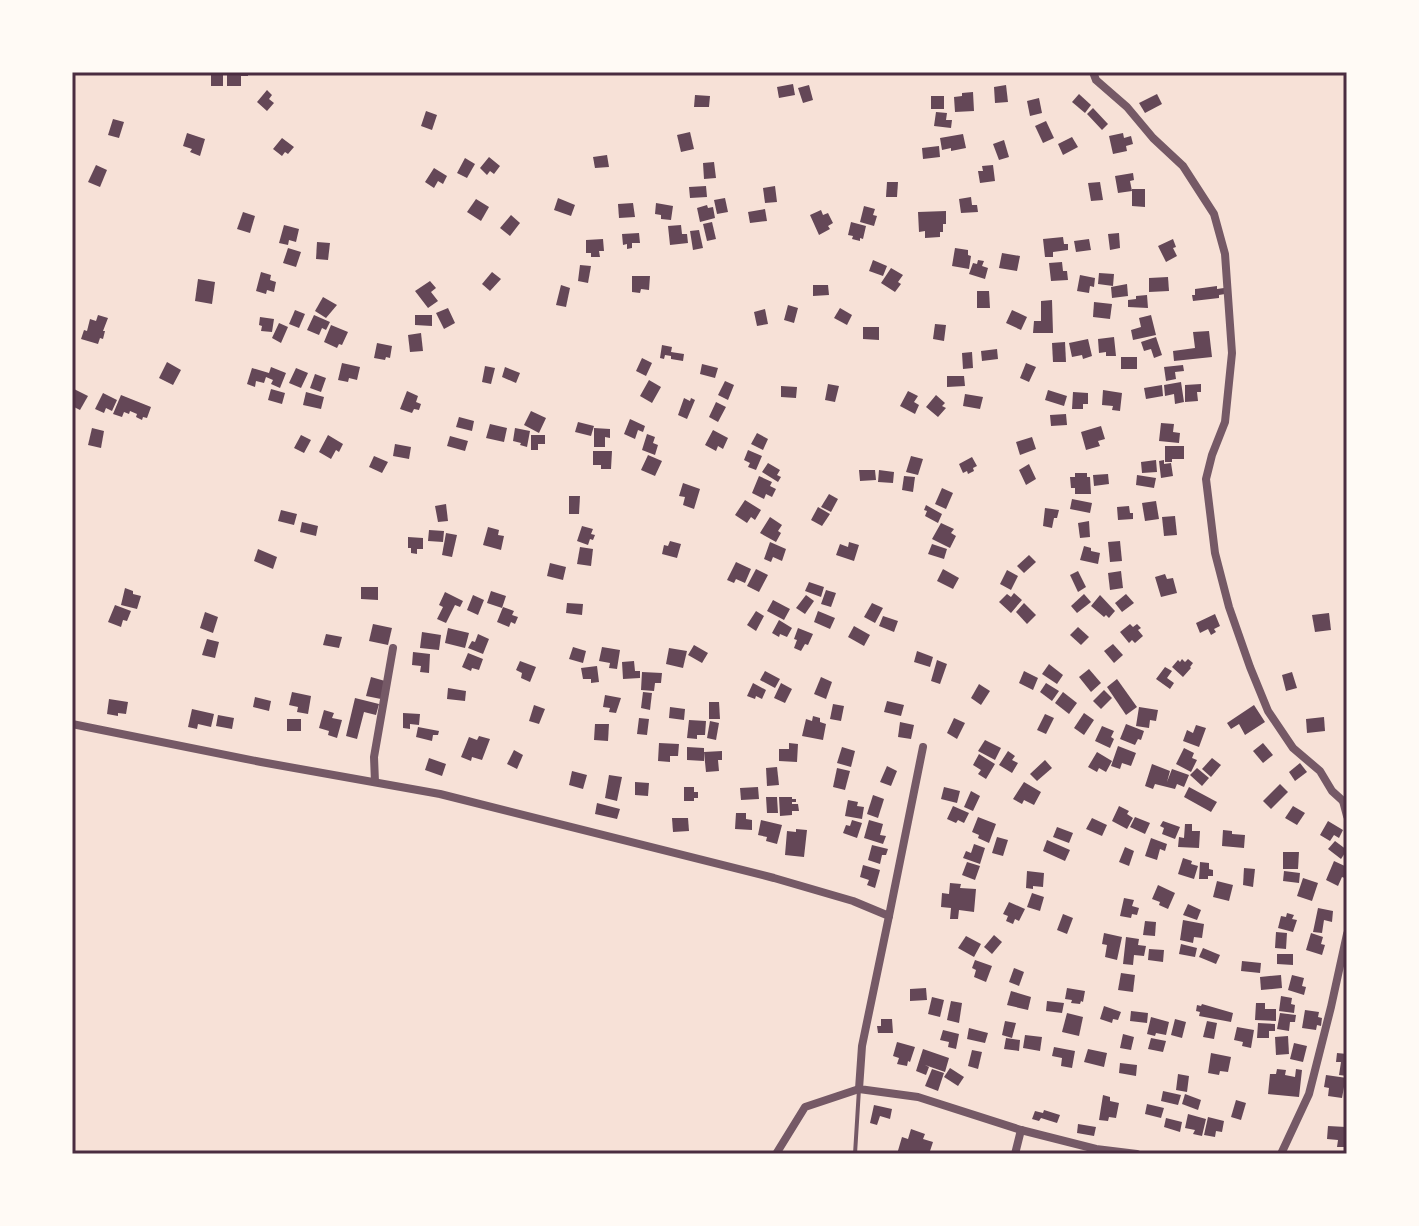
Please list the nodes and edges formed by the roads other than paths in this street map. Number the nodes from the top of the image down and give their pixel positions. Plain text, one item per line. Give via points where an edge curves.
1 (1093, 72) edge
2 (393, 648) dead end
3 (72, 724) edge
4 (923, 747) dead end
5 (375, 782) junction
6 (1345, 802) edge
7 (1347, 816) edge
8 (889, 916) junction
9 (1347, 934) edge
10 (859, 1089) junction
11 (1021, 1130) junction
12 (776, 1154) edge
13 (855, 1154) edge
14 (1015, 1154) edge
15 (1137, 1154) edge
16 (1281, 1154) edge

1 - 6 street via 1183,166 1214,214 1225,254 1232,353 1225,422 1206,479 1215,553 1268,711 1293,748
2 - 5 street via 374,757
3 - 5 street
4 - 8 street
5 - 8 street via 713,862
6 - 7 street
8 - 10 street via 862,1046
9 - 16 street via 1309,1094
10 - 11 street via 918,1097
10 - 12 street via 805,1107
10 - 13 lane
11 - 14 street
11 - 15 street

